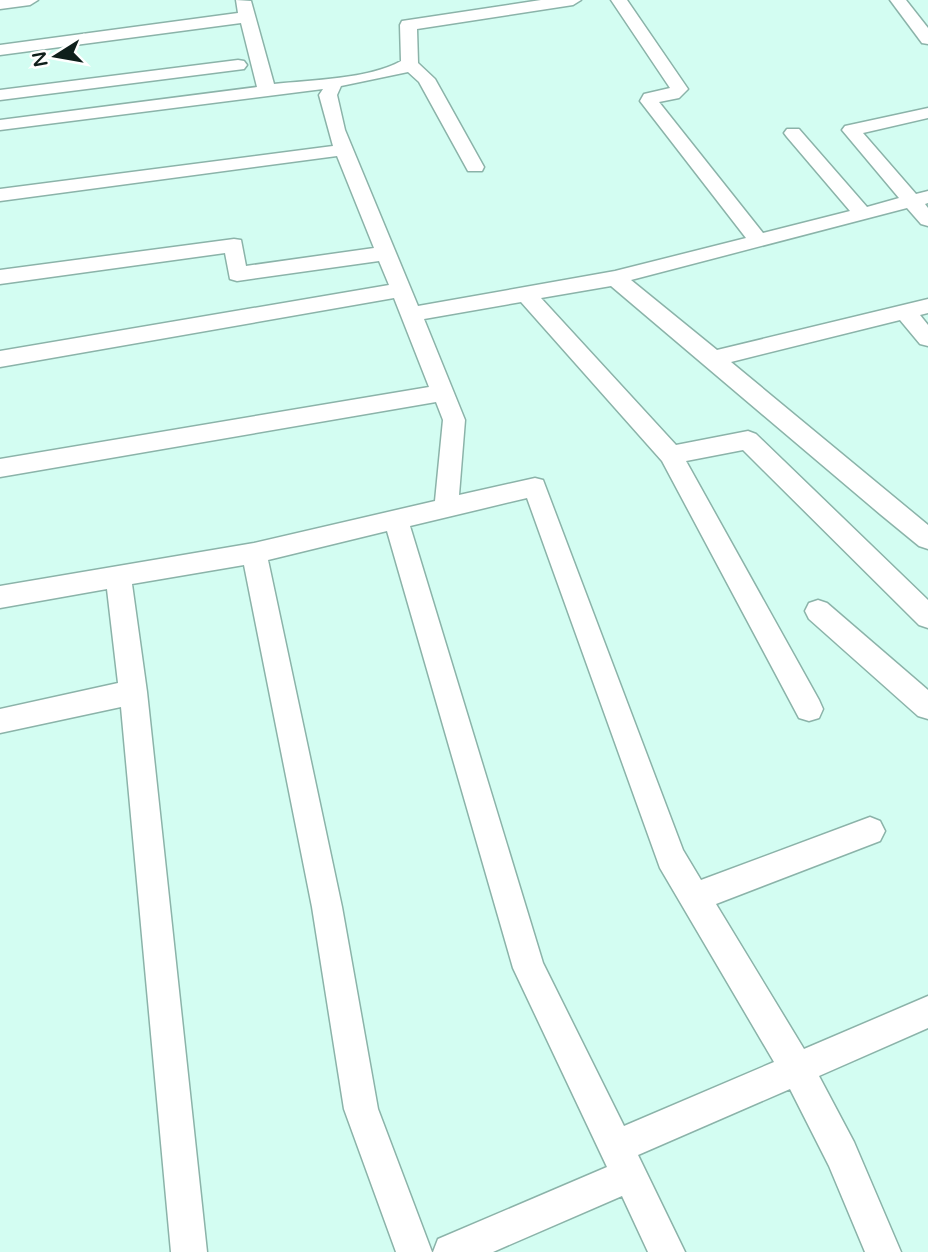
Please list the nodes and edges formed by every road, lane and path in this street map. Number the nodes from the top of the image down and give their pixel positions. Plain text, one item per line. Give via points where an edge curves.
1 (30, 0) edge
2 (242, 0) edge
3 (573, 0) edge
4 (619, 0) edge
5 (898, 0) edge
6 (0, 4) edge
7 (247, 17) junction
8 (928, 38) edge
9 (0, 50) edge
10 (409, 64) junction
11 (238, 65) dead end
12 (334, 83) junction
13 (267, 90) junction
14 (0, 95) edge
15 (928, 113) edge
16 (0, 125) edge
17 (793, 133) dead end
18 (344, 150) junction
19 (475, 167) dead end
20 (0, 195) edge
21 (919, 199) edge
22 (863, 214) junction
23 (928, 220) edge
24 (759, 241) junction
25 (386, 253) junction
26 (0, 277) edge
27 (615, 278) junction
28 (401, 290) junction
29 (526, 294) junction
30 (928, 306) edge
31 (905, 312) junction
32 (411, 314) junction
33 (928, 339) edge
34 (715, 358) junction
35 (0, 359) edge
36 (443, 393) junction
37 (671, 455) junction
38 (0, 468) edge
39 (446, 508) junction
40 (396, 519) junction
41 (928, 540) edge
42 (254, 553) junction
43 (118, 576) junction
44 (0, 597) edge
45 (818, 611) dead end
46 (928, 617) edge
47 (133, 692) junction
48 (928, 707) edge
49 (809, 709) dead end
50 (0, 721) edge
51 (870, 831) dead end
52 (694, 898) junction
53 (928, 1012) edge
54 (797, 1068) junction
55 (623, 1161) junction
56 (189, 1252) edge
57 (414, 1252) edge
58 (451, 1252) edge
59 (667, 1252) edge
60 (883, 1252) edge

1 - 6 street
2 - 7 street
3 - 10 street via 408,25
4 - 24 street via 679,89 649,101
5 - 8 street
7 - 9 street
7 - 13 street
10 - 12 street
10 - 19 street via 426,79
11 - 14 street
12 - 13 street
12 - 18 street via 328,94
13 - 16 street
15 - 21 street via 851,130
17 - 22 street
18 - 20 street
18 - 25 street
21 - 22 street
21 - 23 street
22 - 24 street
24 - 27 street
25 - 26 street via 237,274 234,245
25 - 28 street
27 - 29 street
27 - 34 street
28 - 32 street
28 - 35 street
29 - 32 street
29 - 37 street
30 - 31 street
31 - 33 street
31 - 34 street
32 - 36 street
34 - 41 street
36 - 38 street
36 - 39 street via 454,420
37 - 46 street via 748,440
37 - 49 street
39 - 40 street
39 - 52 street via 535,486 671,858
40 - 42 street
40 - 55 street via 529,968
42 - 43 street
42 - 57 street via 327,907 361,1109
43 - 44 street
43 - 47 street
45 - 48 street
47 - 50 street
47 - 56 street
51 - 52 street
52 - 54 street
53 - 54 street
54 - 55 street
54 - 60 street via 842,1154
55 - 58 street
55 - 59 street

